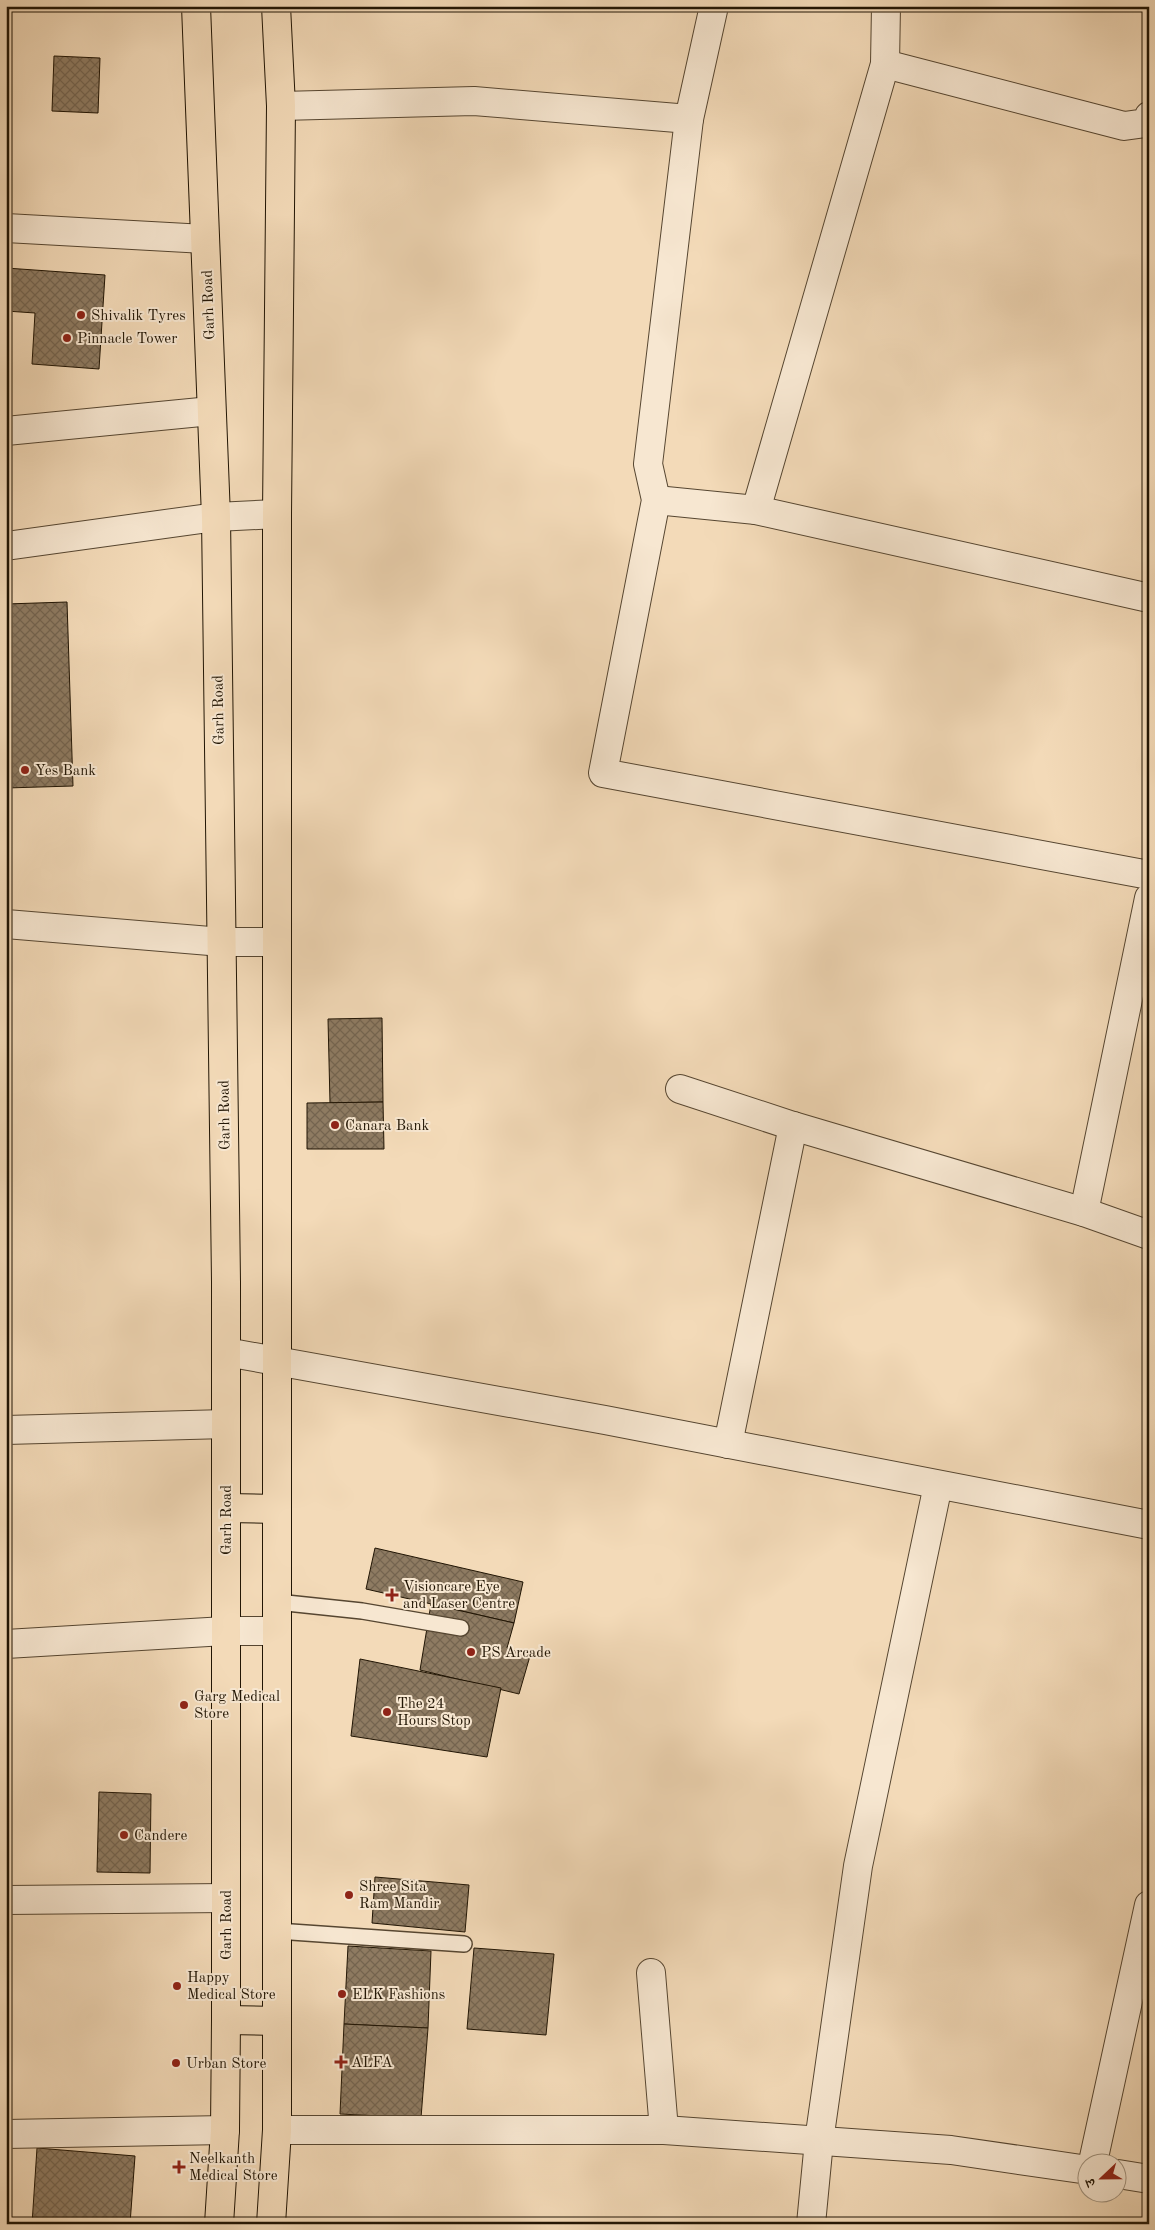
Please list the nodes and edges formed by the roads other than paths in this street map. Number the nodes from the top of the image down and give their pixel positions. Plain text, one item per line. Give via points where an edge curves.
1 (188, 6) edge
2 (196, 6) edge
3 (276, 6) edge
4 (714, 6) edge
5 (886, 6) edge
6 (885, 64) junction
7 (281, 106) junction
8 (1149, 116) edge
9 (690, 119) junction
10 (6, 228) edge
11 (205, 239) junction
12 (211, 410) junction
13 (6, 430) edge
14 (656, 500) junction
15 (756, 510) junction
16 (276, 514) junction
17 (216, 517) junction
18 (6, 546) edge
19 (1149, 598) edge
20 (1149, 875) edge
21 (1149, 898) edge
22 (6, 924) edge
23 (222, 942) junction
24 (276, 942) junction
25 (680, 1089) dead end
26 (793, 1126) junction
27 (1084, 1212) junction
28 (1149, 1235) edge
29 (226, 1352) junction
30 (277, 1361) junction
31 (226, 1424) junction
32 (6, 1430) edge
33 (728, 1444) junction
34 (938, 1485) junction
35 (226, 1508) junction
36 (277, 1509) junction
37 (1149, 1526) edge
38 (277, 1602) junction
39 (461, 1628) dead end
40 (226, 1631) junction
41 (277, 1631) junction
42 (6, 1644) edge
43 (226, 1898) junction
44 (6, 1900) edge
45 (1149, 1905) edge
46 (277, 1931) junction
47 (464, 1944) dead end
48 (651, 1973) dead end
49 (226, 2020) junction
50 (277, 2021) junction
51 (225, 2130) junction
52 (277, 2130) junction
53 (664, 2130) junction
54 (6, 2134) edge
55 (819, 2141) junction
56 (1094, 2152) edge
57 (1078, 2169) edge
58 (1128, 2176) edge
59 (1149, 2179) edge
60 (219, 2224) edge
61 (271, 2224) edge
62 (811, 2224) edge

1 - 2 street
2 - 11 main road, Garh Road
3 - 7 main road
4 - 9 street
5 - 6 street
6 - 8 street via 1124,126 1146,123
6 - 15 street
7 - 9 street via 474,101
7 - 16 main road
9 - 14 street via 648,464
10 - 11 street
11 - 12 main road, Garh Road
12 - 13 street
12 - 17 main road, Garh Road
14 - 15 street
14 - 20 street via 603,773
15 - 19 street
16 - 17 street
16 - 24 main road
17 - 18 street
17 - 23 main road, Garh Road
21 - 27 street
22 - 23 street
23 - 24 street
23 - 29 main road, Garh Road
24 - 30 main road
25 - 26 street
26 - 27 street
26 - 33 street
27 - 28 street
29 - 30 street
29 - 31 main road, Garh Road
30 - 33 street
30 - 36 main road
31 - 32 street
31 - 35 main road, Garh Road
33 - 34 street
34 - 37 street
34 - 55 street via 858,1866
35 - 36 main road
35 - 40 main road, Garh Road
36 - 38 main road
38 - 39 lane via 362,1611
38 - 41 main road
40 - 41 street
40 - 42 street
40 - 43 main road, Garh Road
41 - 46 main road
43 - 44 street
43 - 49 main road, Garh Road
45 - 56 street
46 - 47 lane
46 - 50 main road
48 - 53 street
49 - 50 main road
49 - 51 main road, Garh Road
50 - 52 main road
51 - 54 street
51 - 60 main road, Garh Road
52 - 53 street
52 - 61 main road
53 - 55 street
55 - 57 street via 951,2150
55 - 62 street
58 - 59 street

